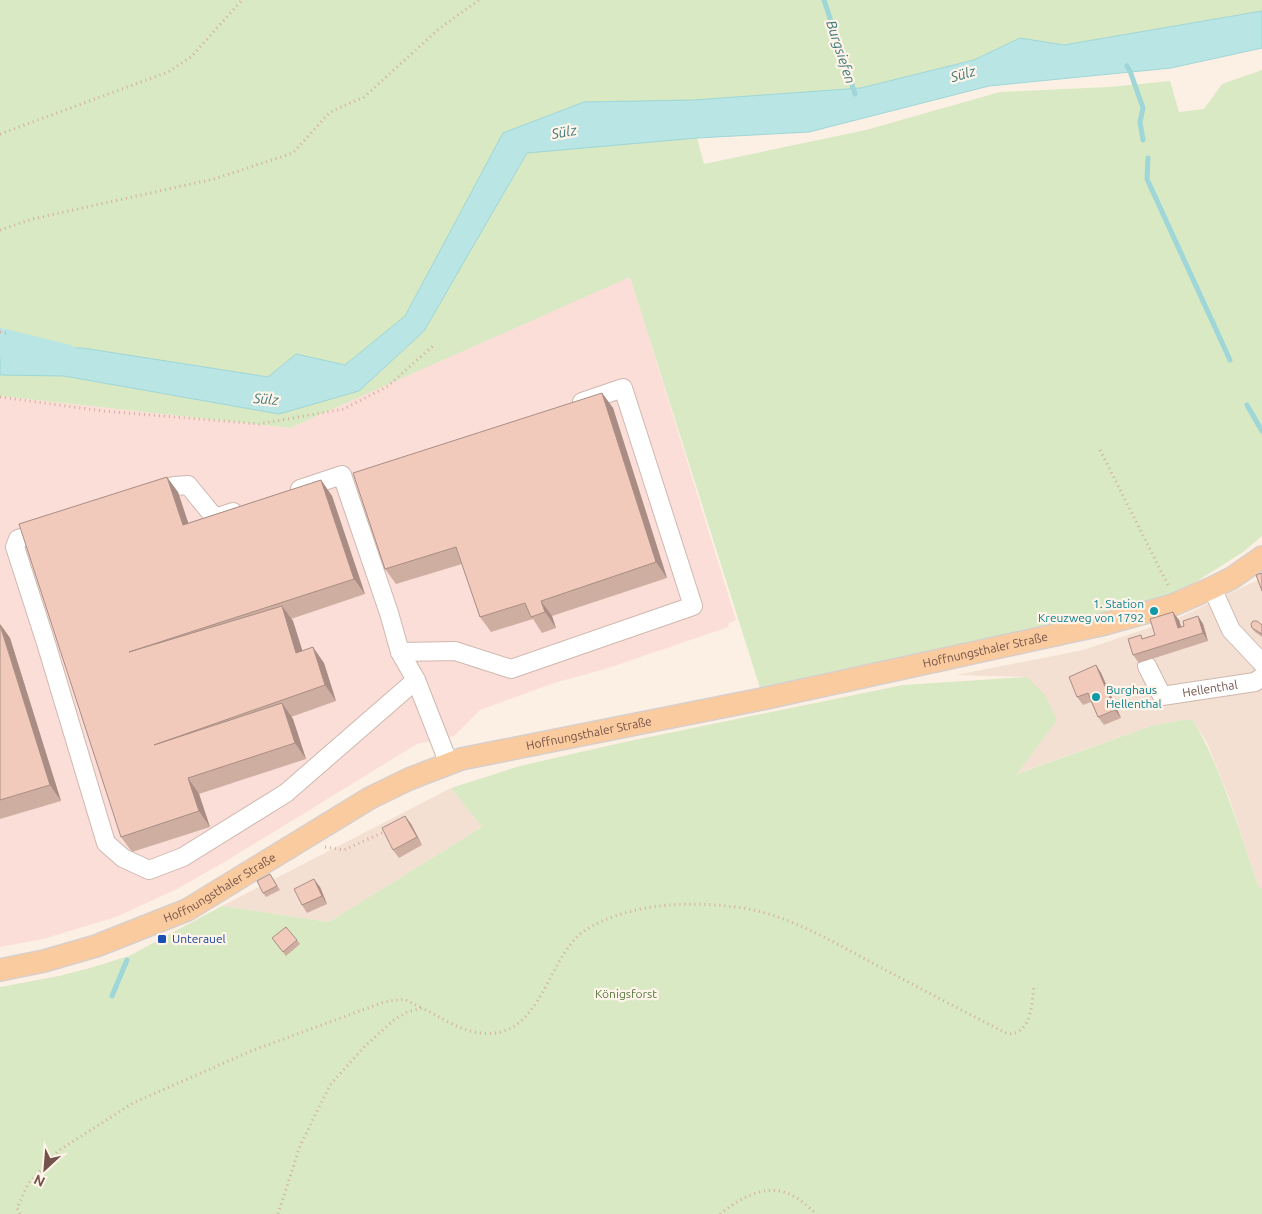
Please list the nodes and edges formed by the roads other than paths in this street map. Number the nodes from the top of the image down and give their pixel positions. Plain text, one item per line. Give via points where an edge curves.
1 (566, 408) edge
2 (366, 482) edge
3 (347, 489) junction
4 (288, 494) edge
5 (137, 499) edge
6 (252, 506) edge
7 (64, 524) edge
8 (1262, 557) edge
9 (1212, 588) junction
10 (400, 652) junction
11 (1262, 663) edge
12 (1147, 666) dead end
13 (1262, 677) edge
14 (416, 680) junction
15 (449, 764) junction
16 (0, 970) edge

1 - 10 lane via 623,388 693,606 511,669 455,650
2 - 3 lane
3 - 4 lane via 342,475
3 - 10 lane
5 - 6 lane via 174,486 188,485 215,518
7 - 14 lane via 18,539 15,547 106,842 123,858 149,870 183,857 286,793
8 - 9 main road, Hoffnungsthaler Straße
9 - 11 lane via 1231,630
9 - 15 main road, Hoffnungsthaler Straße via 1177,604 1106,624
10 - 14 lane
12 - 13 lane, Hellenthal via 1162,696 1255,682
14 - 15 lane
15 - 16 main road, Hoffnungsthaler Straße via 370,798 187,910 96,946

